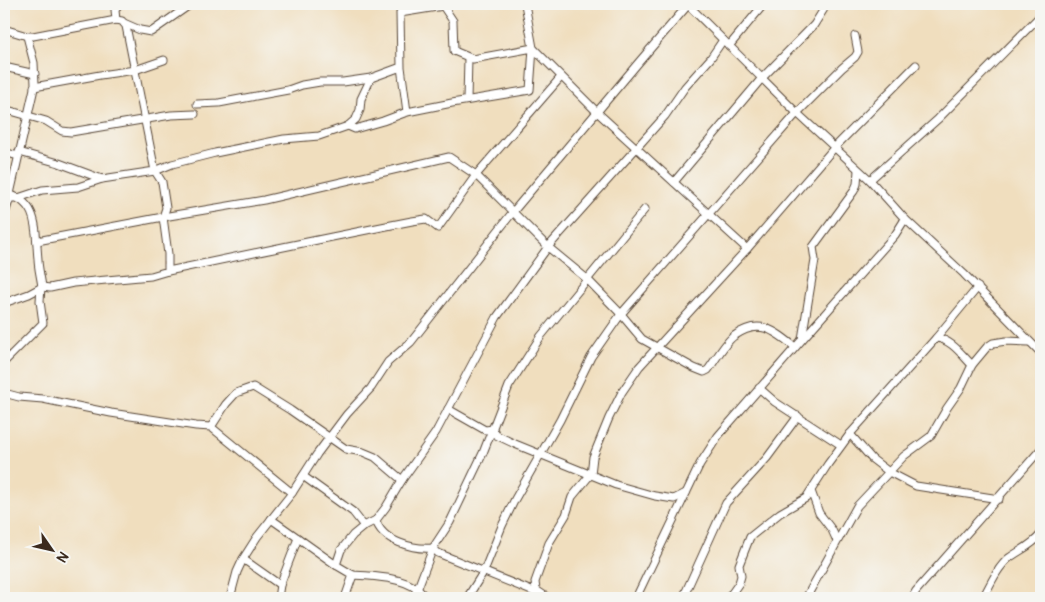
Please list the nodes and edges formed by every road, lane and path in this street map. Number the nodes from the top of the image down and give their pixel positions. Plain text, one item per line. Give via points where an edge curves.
1 (119, 4) edge
2 (191, 4) edge
3 (445, 4) edge
4 (525, 4) edge
5 (764, 4) edge
6 (827, 4) edge
7 (688, 5) edge
8 (1041, 15) edge
9 (116, 20) junction
10 (124, 23) junction
11 (4, 29) edge
12 (27, 36) junction
13 (855, 36) dead end
14 (723, 40) junction
15 (729, 46) junction
16 (533, 48) junction
17 (468, 58) junction
18 (164, 60) dead end
19 (916, 66) dead end
20 (4, 67) edge
21 (402, 67) junction
22 (135, 70) junction
23 (36, 74) junction
24 (371, 78) junction
25 (561, 78) junction
26 (762, 78) junction
27 (34, 87) junction
28 (467, 100) junction
29 (197, 104) dead end
30 (4, 109) edge
31 (407, 112) junction
32 (596, 112) junction
33 (797, 113) junction
34 (195, 114) dead end
35 (28, 115) junction
36 (146, 120) junction
37 (348, 126) junction
38 (636, 148) junction
39 (834, 148) junction
40 (4, 152) edge
41 (18, 154) junction
42 (858, 170) junction
43 (155, 171) junction
44 (476, 175) junction
45 (102, 179) junction
46 (870, 180) junction
47 (674, 182) junction
48 (7, 193) edge
49 (18, 198) junction
50 (645, 209) dead end
51 (512, 213) junction
52 (710, 214) junction
53 (4, 216) edge
54 (163, 217) junction
55 (905, 219) junction
56 (37, 241) junction
57 (548, 247) junction
58 (747, 249) junction
59 (168, 271) junction
60 (588, 279) junction
61 (42, 287) junction
62 (978, 287) junction
63 (4, 303) edge
64 (622, 314) junction
65 (936, 338) junction
66 (802, 339) junction
67 (1030, 342) junction
68 (795, 347) junction
69 (657, 348) junction
70 (1041, 353) edge
71 (4, 362) edge
72 (972, 365) junction
73 (759, 388) junction
74 (4, 394) edge
75 (448, 409) junction
76 (798, 416) junction
77 (212, 427) junction
78 (493, 429) junction
79 (850, 434) junction
80 (329, 438) junction
81 (841, 445) junction
82 (1041, 449) edge
83 (540, 453) junction
84 (889, 472) junction
85 (591, 474) junction
86 (303, 476) junction
87 (402, 480) junction
88 (811, 491) junction
89 (292, 493) junction
90 (686, 493) junction
91 (998, 499) junction
92 (271, 519) junction
93 (376, 520) junction
94 (364, 526) junction
95 (1041, 534) edge
96 (298, 538) junction
97 (837, 541) junction
98 (433, 548) junction
99 (243, 559) junction
100 (336, 565) junction
101 (484, 571) junction
102 (353, 575) junction
103 (280, 586) junction
104 (418, 590) junction
105 (545, 597) edge
106 (230, 598) edge
107 (278, 598) edge
108 (345, 598) edge
109 (414, 598) edge
110 (427, 598) edge
111 (467, 598) edge
112 (636, 598) edge
113 (683, 598) edge
114 (726, 598) edge
115 (806, 598) edge
116 (912, 598) edge
117 (983, 598) edge

1 - 9 street via 115,10
2 - 10 street via 151,32
3 - 17 street via 453,21 454,51
3 - 21 street via 400,13
4 - 16 street
5 - 15 street
6 - 26 street via 814,25
7 - 14 street
7 - 32 street
8 - 46 street via 938,119
9 - 10 street
9 - 12 street
10 - 22 street
11 - 12 street
12 - 23 street
13 - 33 street via 858,52 855,57
14 - 15 street
14 - 38 street via 666,116
15 - 26 street
16 - 17 street
16 - 25 street
16 - 28 street via 530,90
17 - 28 street
18 - 22 street
19 - 39 street
20 - 23 street
21 - 24 street
21 - 31 street
22 - 27 street
22 - 36 street
23 - 27 street
24 - 29 street via 320,82
24 - 37 street via 356,119
25 - 32 street
25 - 44 street
26 - 33 street
26 - 47 street
27 - 35 street
28 - 31 street
30 - 35 street
31 - 37 street via 355,129
32 - 38 street
32 - 51 street
33 - 39 street
33 - 52 street
34 - 36 street
35 - 36 street via 71,132
35 - 41 street
36 - 43 street
37 - 43 street via 319,136 221,151
38 - 47 street
38 - 57 street
39 - 42 street
39 - 58 street
40 - 41 street
41 - 45 street via 59,163
41 - 48 street
42 - 46 street
42 - 66 street via 854,191 812,247 815,260
43 - 45 street
43 - 54 street via 162,182 166,208
44 - 51 street
44 - 54 street via 449,157 264,200
44 - 59 street via 438,228 426,219 412,221
45 - 49 street via 78,187 42,190
46 - 55 street
47 - 52 street
48 - 49 street
49 - 53 street via 10,198
49 - 56 street via 36,222
50 - 60 street
51 - 57 street
51 - 80 street via 411,342 388,362 371,388
52 - 58 street
52 - 64 street
54 - 56 street
54 - 59 street
55 - 62 street
55 - 66 street via 895,235
56 - 61 street
57 - 60 street
57 - 75 street via 497,317
58 - 69 street
59 - 61 street via 151,276
60 - 64 street
60 - 78 street via 541,336 509,386
61 - 63 street
61 - 71 street via 43,323
62 - 65 street
62 - 67 street
64 - 69 street via 642,339
64 - 83 street via 591,357
65 - 72 street via 952,345
65 - 79 street
66 - 68 street
67 - 70 street
67 - 72 street via 993,343
68 - 69 street via 778,333 753,327 732,336 704,372
68 - 73 street
69 - 85 street via 622,392 593,457
72 - 84 street via 931,436
73 - 76 street
73 - 90 street via 718,436
74 - 77 street
75 - 78 street via 484,430
75 - 87 street
76 - 81 street
76 - 113 street via 767,458 726,503
77 - 80 street via 236,393 253,388
77 - 89 street
78 - 83 street via 496,435
78 - 98 street via 450,522
79 - 81 street
79 - 84 street via 872,459
80 - 86 street
80 - 87 street via 346,449 375,457
81 - 88 street
82 - 91 street
83 - 85 street
83 - 101 street via 502,526
84 - 91 street via 916,486
84 - 97 street via 857,506
85 - 90 street via 654,496 674,499
85 - 105 street via 572,497 566,515 549,543 535,582 536,590
86 - 89 street
86 - 94 street via 353,512
87 - 93 street
88 - 97 street via 819,513
88 - 114 street via 806,498 780,513 750,537 739,566 741,576
89 - 92 street
90 - 112 street
91 - 116 street
92 - 96 street
92 - 99 street
93 - 94 street
93 - 98 street via 382,531 406,545
94 - 100 street via 340,550
95 - 117 street via 1008,559
96 - 100 street
96 - 103 street
97 - 115 street
98 - 101 street via 438,553
98 - 104 street
99 - 103 street
99 - 106 street
100 - 102 street
101 - 105 street
101 - 111 street
102 - 104 street via 397,580
102 - 108 street
103 - 107 street
104 - 109 street
104 - 110 street

